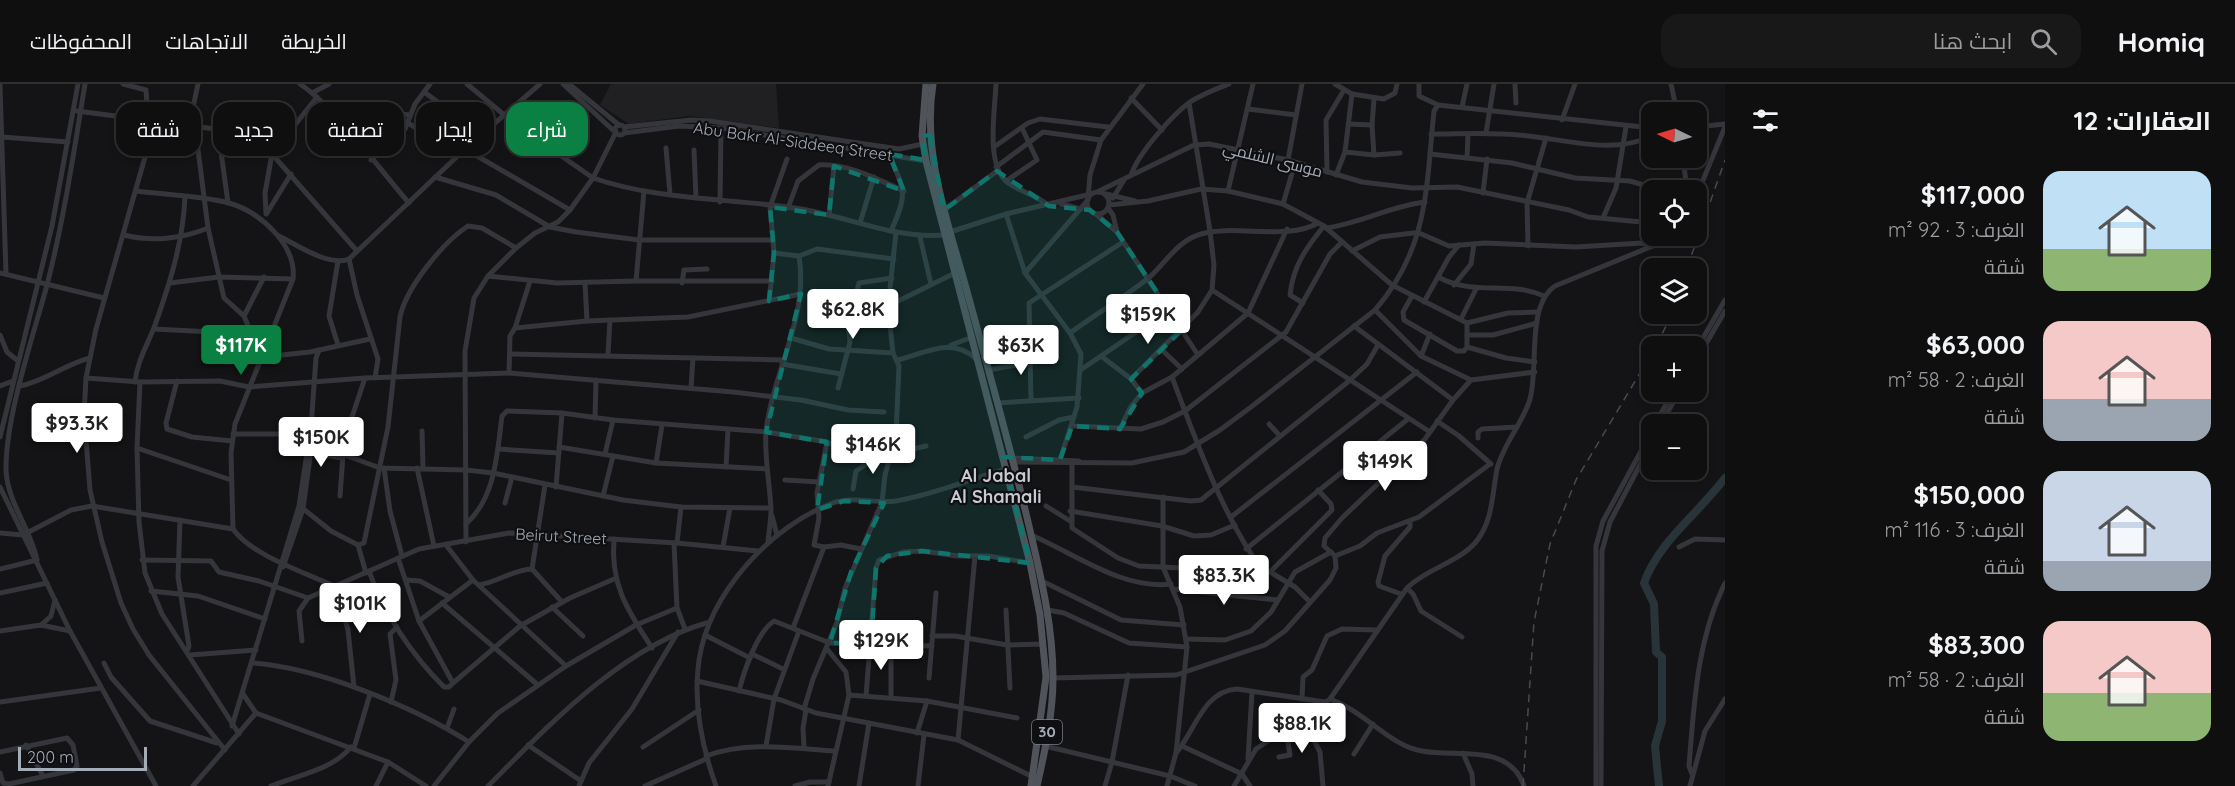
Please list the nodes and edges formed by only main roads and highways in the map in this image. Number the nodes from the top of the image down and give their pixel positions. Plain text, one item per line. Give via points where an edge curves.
1 (926, 84) edge
2 (933, 84) edge
3 (925, 138) junction
4 (947, 234) junction
5 (1031, 786) edge
6 (1037, 786) edge

1 - 3 main road, 30
2 - 3 main road, 30
3 - 4 main road, 30
3 - 4 main road, 30 via 926,160
4 - 5 main road, 30 via 953,274 1030,563 1044,644 1046,682
4 - 6 main road, 30 via 1044,582 1053,678

